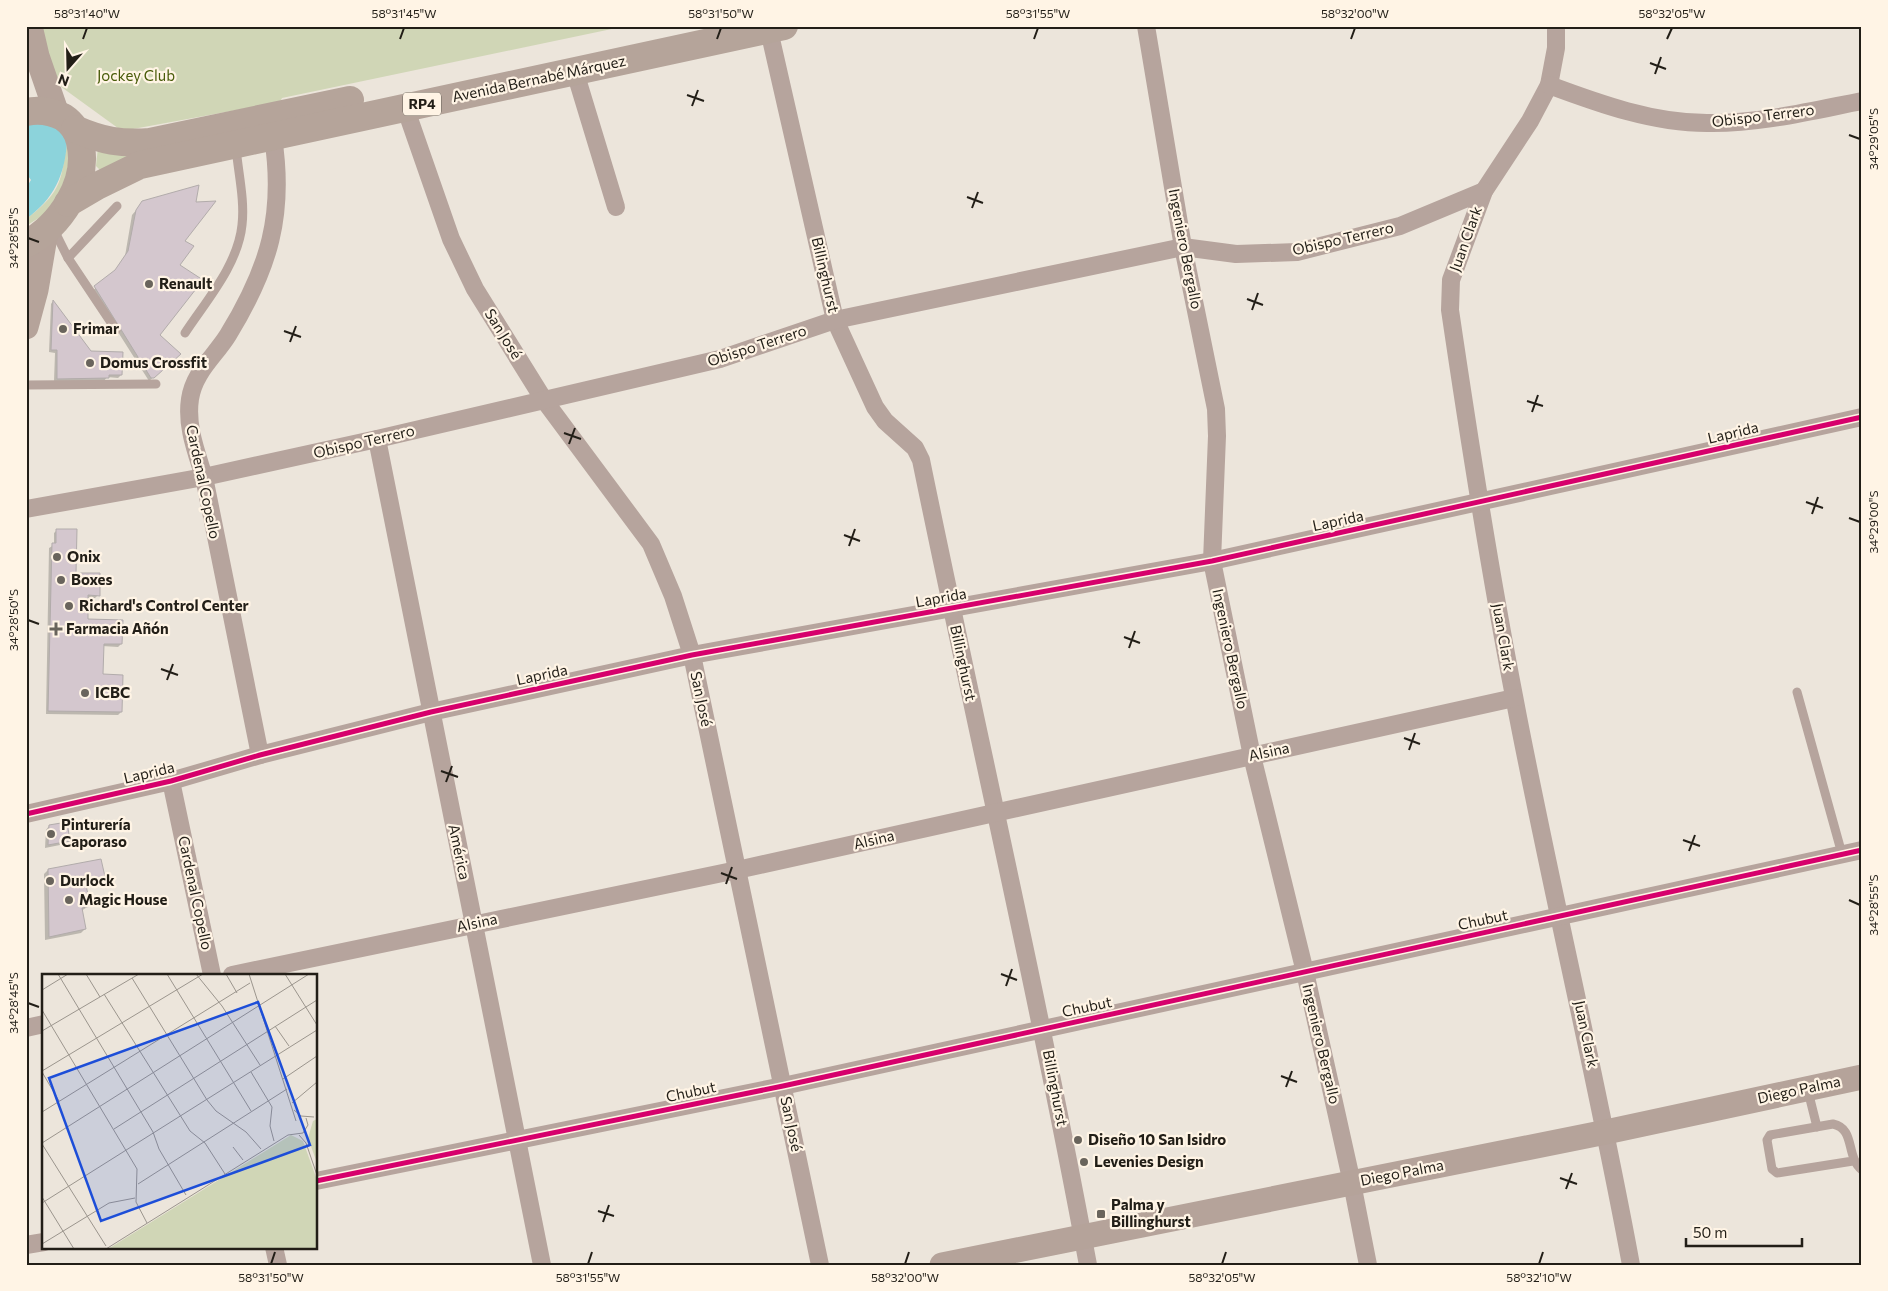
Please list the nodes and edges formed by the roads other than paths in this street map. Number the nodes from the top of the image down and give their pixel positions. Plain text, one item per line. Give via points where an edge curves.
1 (29, 26) edge
2 (698, 26) edge
3 (1146, 26) edge
4 (1556, 26) edge
5 (774, 27) edge
6 (26, 35) edge
7 (576, 72) junction
8 (1549, 85) junction
9 (1862, 101) edge
10 (405, 107) junction
11 (26, 112) edge
12 (66, 122) junction
13 (273, 137) junction
14 (236, 144) junction
15 (1484, 191) junction
16 (68, 203) junction
17 (117, 206) dead end
18 (616, 207) dead end
19 (41, 233) edge
20 (1183, 247) junction
21 (68, 258) junction
22 (835, 320) junction
23 (26, 327) edge
24 (116, 330) dead end
25 (184, 333) dead end
26 (156, 384) dead end
27 (26, 385) edge
28 (544, 400) junction
29 (1862, 417) edge
30 (377, 439) junction
31 (204, 477) junction
32 (1478, 503) junction
33 (26, 509) edge
34 (1212, 561) junction
35 (951, 609) junction
36 (692, 655) junction
37 (1797, 692) dead end
38 (1514, 698) junction
39 (431, 712) junction
40 (260, 756) junction
41 (1252, 756) junction
42 (171, 781) junction
43 (995, 813) junction
44 (26, 814) edge
45 (1862, 850) edge
46 (1842, 854) junction
47 (737, 870) junction
48 (1561, 916) junction
49 (474, 924) junction
50 (1305, 972) junction
51 (212, 974) edge
52 (237, 974) edge
53 (42, 1024) edge
54 (26, 1028) edge
55 (1044, 1029) junction
56 (1862, 1077) edge
57 (783, 1086) junction
58 (1807, 1088) junction
59 (1817, 1127) junction
60 (1606, 1132) junction
61 (517, 1140) junction
62 (1853, 1161) junction
63 (1862, 1170) edge
64 (318, 1181) edge
65 (1352, 1183) junction
66 (1083, 1236) junction
67 (42, 1242) edge
68 (26, 1245) edge
69 (274, 1248) edge
70 (278, 1265) edge
71 (542, 1265) edge
72 (820, 1265) edge
73 (942, 1265) edge
74 (1088, 1265) edge
75 (1368, 1265) edge
76 (1631, 1265) edge

1 - 6 main road
1 - 12 main road via 37,56
2 - 12 main road, Avenida Bernabé Márquez / RP4 via 150,142 125,144 108,141
3 - 20 street, Ingeniero Bergallo
4 - 8 street, Juan Clark via 1556,48
5 - 7 main road, Avenida Bernabé Márquez / RP4
5 - 22 street, Billinghurst
7 - 10 main road, Avenida Bernabé Márquez / RP4
7 - 18 street
8 - 9 street, Obispo Terrero via 1606,106 1662,118 1707,123 1774,118
8 - 15 street, Juan Clark via 1530,121
10 - 13 main road, Avenida Bernabé Márquez / RP4
10 - 28 street, San José via 451,239 475,289
11 - 12 main road, RP4 via 40,110
12 - 16 main road, RP4 via 81,146 82,165
13 - 14 main road, Avenida Bernabé Márquez / RP4
13 - 31 street, Cardenal Copello via 278,204 264,264 250,298 227,337 194,382 190,399 191,433
14 - 16 main road, Avenida Bernabé Márquez / RP4 via 140,166
14 - 25 lane via 242,208 239,240 228,266
15 - 20 street, Obispo Terrero via 1400,226 1297,252 1236,254
15 - 32 street, Juan Clark via 1451,280 1450,310
16 - 19 main road, RP4
17 - 21 lane
19 - 21 lane
19 - 23 main road via 36,290
20 - 22 street, Obispo Terrero
20 - 34 street, Ingeniero Bergallo via 1216,409
21 - 24 lane
22 - 28 street, Obispo Terrero via 720,359
22 - 35 street, Billinghurst via 875,407 885,421 915,448 921,460
26 - 27 lane
28 - 30 street, Obispo Terrero
28 - 36 street, San José via 651,544 673,596
29 - 32 street, Laprida
30 - 31 street, Obispo Terrero
30 - 39 street, América
31 - 33 street, Obispo Terrero
31 - 40 street, Cardenal Copello
32 - 34 street, Laprida
32 - 38 street, Juan Clark
34 - 35 street, Laprida
34 - 41 street, Ingeniero Bergallo
35 - 36 street, Laprida
35 - 43 street, Billinghurst
36 - 39 street, Laprida
36 - 47 street, San José
37 - 46 lane
38 - 41 street, Alsina
38 - 48 street, Juan Clark
39 - 40 street, Laprida
39 - 49 street, América
40 - 42 street, Laprida
41 - 43 street, Alsina
41 - 50 street, Ingeniero Bergallo
42 - 44 street, Laprida
42 - 51 street, Cardenal Copello
43 - 47 street, Alsina
43 - 55 street, Billinghurst
45 - 46 street, Chubut
46 - 48 street, Chubut
47 - 49 street, Alsina
47 - 57 street, San José
48 - 50 street, Chubut
48 - 60 street, Juan Clark
49 - 52 street, Alsina
49 - 61 street, América
50 - 55 street, Chubut
50 - 65 street, Ingeniero Bergallo
53 - 54 street
55 - 57 street, Chubut
55 - 66 street, Billinghurst
56 - 58 main road, Diego Palma
57 - 61 street, Chubut
57 - 72 street, San José
58 - 59 lane
58 - 60 main road, Diego Palma
59 - 62 lane via 1841,1126 1846,1131
59 - 62 lane via 1770,1135 1766,1146 1772,1169 1783,1173
60 - 65 main road, Diego Palma
60 - 76 street, Juan Clark
61 - 64 street, Chubut
61 - 71 street, América
62 - 63 lane
65 - 66 main road, Diego Palma
65 - 75 street, Ingeniero Bergallo
66 - 73 main road, Diego Palma
66 - 74 street, Billinghurst
67 - 68 street
69 - 70 street

